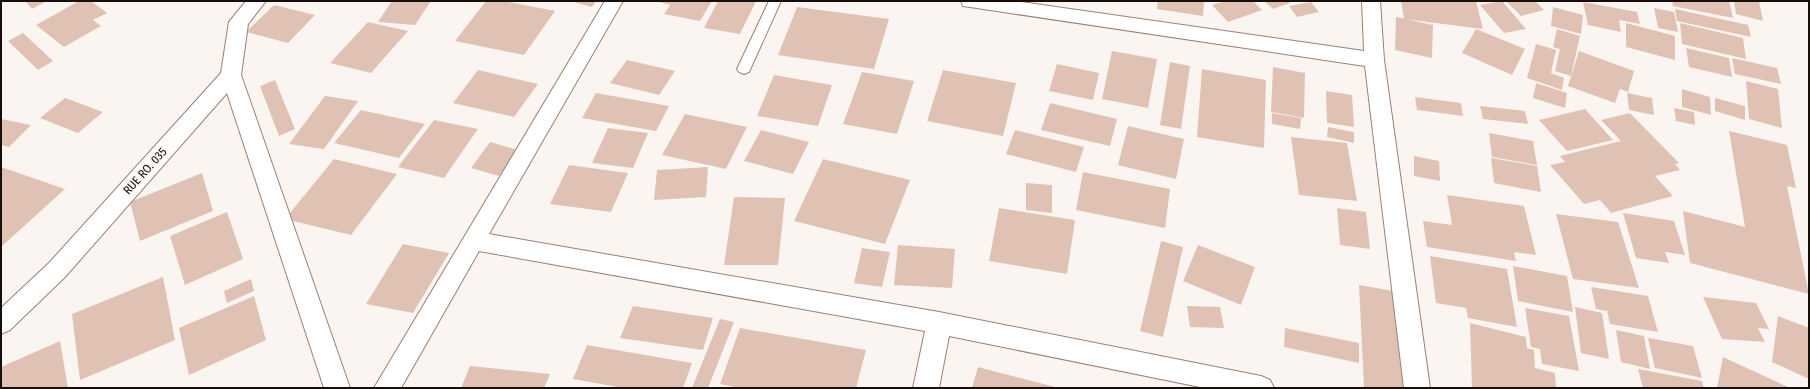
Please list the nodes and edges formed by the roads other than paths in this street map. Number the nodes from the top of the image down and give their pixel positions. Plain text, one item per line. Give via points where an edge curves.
1 (257, 1) edge
2 (614, 1) edge
3 (775, 1) edge
4 (970, 1) edge
5 (1371, 1) edge
6 (1374, 60) junction
7 (744, 69) dead end
8 (231, 75) junction
9 (474, 241) junction
10 (1, 323) edge
11 (939, 323) junction
12 (337, 388) edge
13 (387, 388) edge
14 (926, 388) edge
15 (1262, 388) edge
16 (1416, 388) edge

1 - 8 street via 238,22
2 - 9 street
3 - 7 lane
4 - 6 street
5 - 6 street
6 - 16 street
8 - 10 street, RUE RO. 035 via 57,270
8 - 12 street
9 - 11 street
9 - 13 street
11 - 14 street
11 - 15 street

